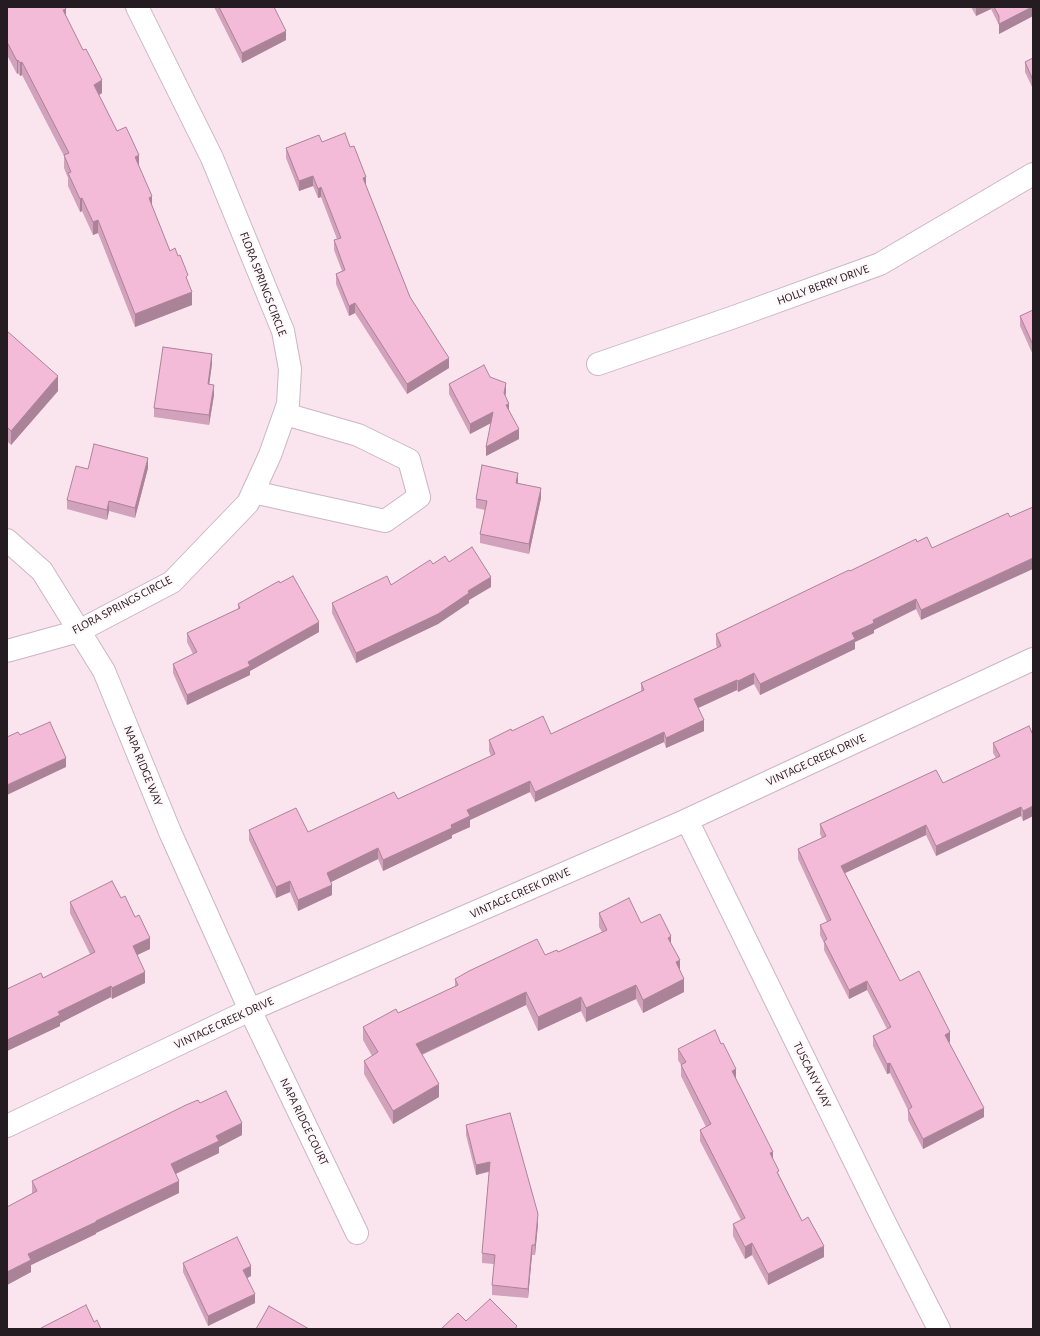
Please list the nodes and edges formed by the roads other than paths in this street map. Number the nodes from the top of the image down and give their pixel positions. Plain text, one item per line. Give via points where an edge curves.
1 (137, 7) edge
2 (1033, 174) edge
3 (598, 364) dead end
4 (285, 414) junction
5 (253, 492) junction
6 (7, 540) edge
7 (79, 631) junction
8 (7, 651) edge
9 (1033, 659) edge
10 (687, 820) junction
11 (250, 1010) junction
12 (7, 1126) edge
13 (357, 1233) dead end
14 (939, 1329) edge

1 - 4 street, FLORA SPRINGS CIRCLE via 212,158 283,331 290,369
2 - 3 street, HOLLY BERRY DRIVE via 880,264
4 - 5 street, FLORA SPRINGS CIRCLE
4 - 5 street via 358,435 409,460 419,497 385,521
5 - 7 street, FLORA SPRINGS CIRCLE via 248,503 172,582
6 - 7 street, NAPA RIDGE WAY via 42,571
7 - 8 street, FLORA SPRINGS CIRCLE
7 - 11 street, NAPA RIDGE WAY via 104,671 170,832
9 - 10 street, VINTAGE CREEK DRIVE
10 - 11 street, VINTAGE CREEK DRIVE
10 - 14 street, TUSCANY WAY
11 - 12 street, VINTAGE CREEK DRIVE
11 - 13 street, NAPA RIDGE COURT

